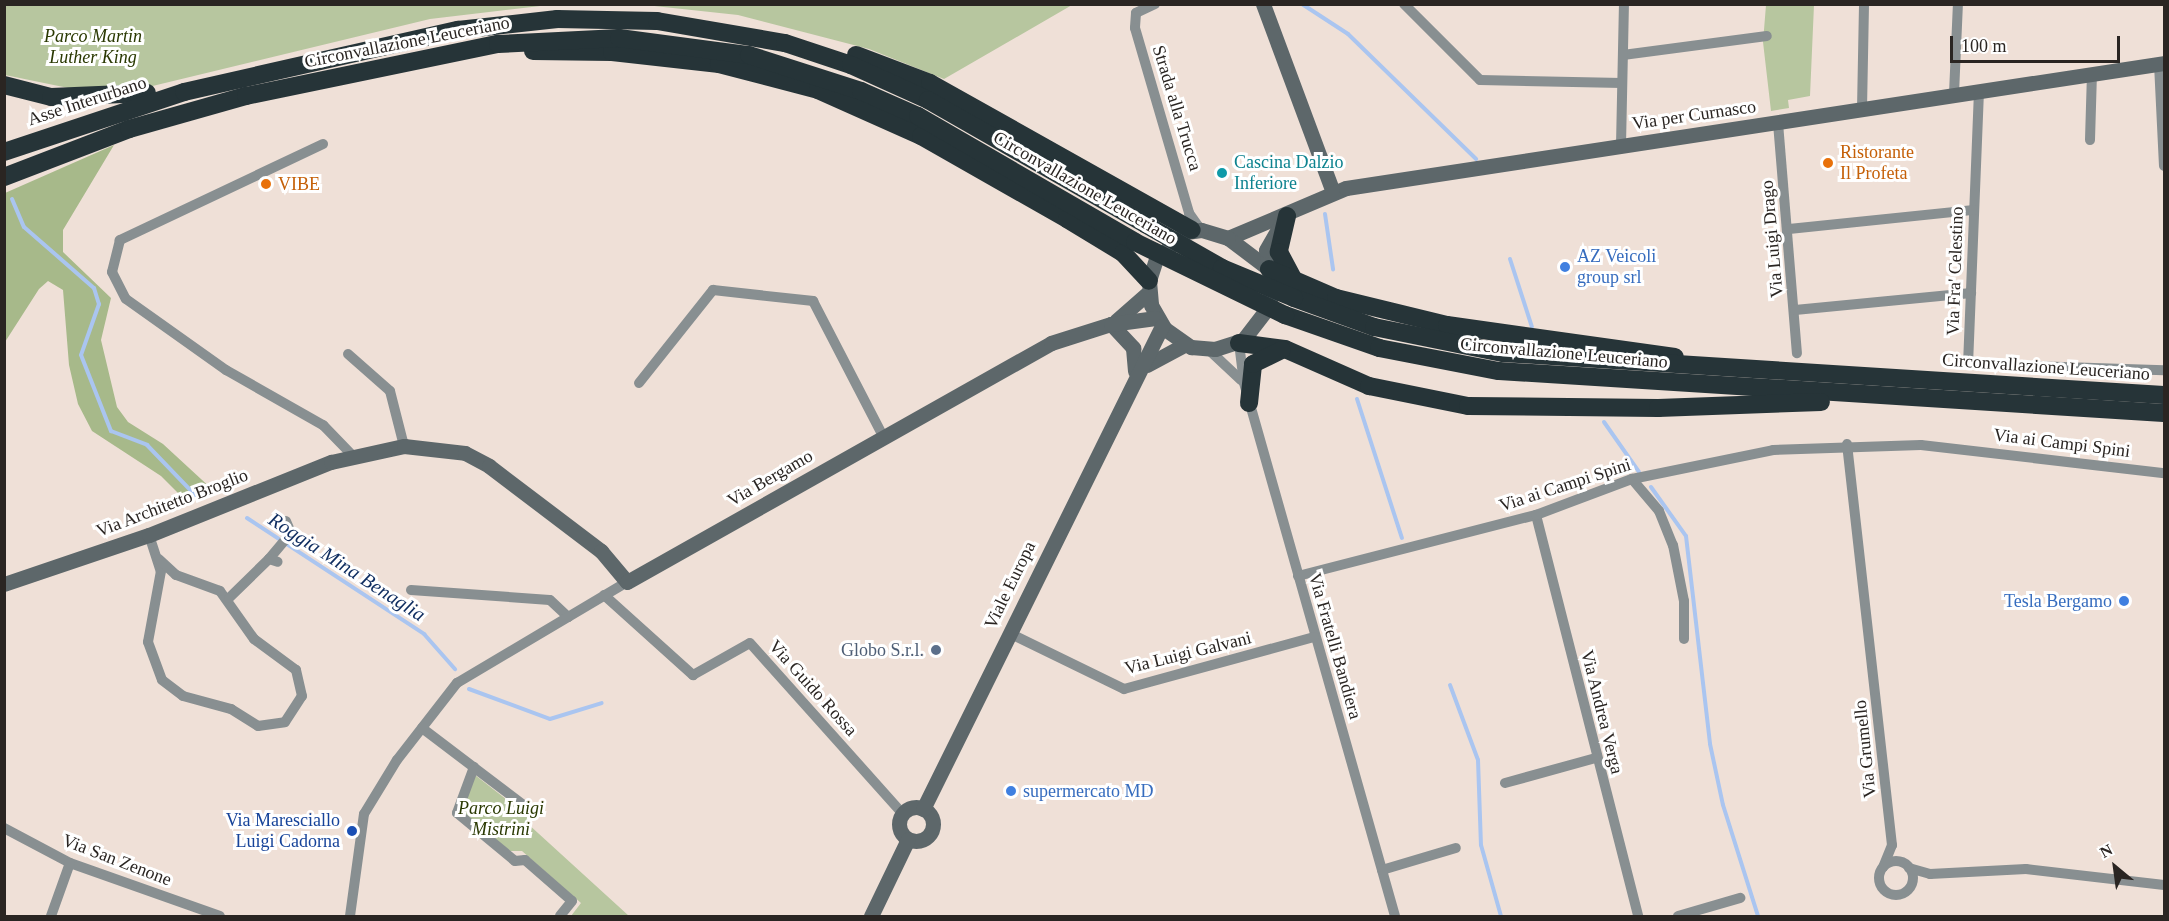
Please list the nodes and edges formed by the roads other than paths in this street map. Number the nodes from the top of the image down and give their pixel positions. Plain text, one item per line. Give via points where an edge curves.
1 (1155, 4) edge
2 (1263, 4) edge
3 (1404, 4) edge
4 (1624, 4) edge
5 (1864, 4) edge
6 (1958, 4) edge
7 (714, 28) junction
8 (1767, 36) dead end
9 (456, 51) junction
10 (1623, 56) junction
11 (2162, 63) edge
12 (2092, 73) junction
13 (1622, 83) junction
14 (4, 85) edge
15 (1979, 91) junction
16 (184, 92) junction
17 (1954, 94) junction
18 (1862, 110) junction
19 (1778, 123) junction
20 (2090, 140) dead end
21 (322, 144) dead end
22 (1621, 145) junction
23 (4, 153) edge
24 (2164, 166) edge
25 (4, 177) edge
26 (1333, 192) junction
27 (1304, 205) junction
28 (1974, 210) junction
29 (1287, 216) junction
30 (1789, 229) junction
31 (1196, 230) junction
32 (1228, 238) junction
33 (1269, 269) junction
34 (1294, 280) junction
35 (1149, 287) junction
36 (1971, 293) junction
37 (1795, 310) junction
38 (1159, 322) junction
39 (1111, 324) junction
40 (1239, 343) junction
41 (1186, 345) junction
42 (1209, 350) junction
43 (1285, 350) junction
44 (1797, 353) dead end
45 (348, 354) dead end
46 (1704, 367) junction
47 (2164, 370) edge
48 (1133, 375) junction
49 (639, 383) dead end
50 (1244, 383) junction
51 (2164, 395) edge
52 (1249, 403) junction
53 (2055, 406) junction
54 (2164, 413) edge
55 (883, 436) junction
56 (1847, 444) junction
57 (404, 446) junction
58 (352, 456) junction
59 (2164, 473) edge
60 (1632, 478) junction
61 (1536, 515) junction
62 (286, 521) dead end
63 (149, 535) junction
64 (159, 559) junction
65 (1298, 576) junction
66 (627, 582) junction
67 (4, 584) edge
68 (411, 591) dead end
69 (604, 595) junction
70 (229, 598) junction
71 (568, 617) junction
72 (1009, 633) junction
73 (1314, 637) junction
74 (1684, 639) dead end
75 (422, 728) junction
76 (1596, 758) junction
77 (474, 767) junction
78 (1505, 783) dead end
79 (924, 809) junction
80 (534, 813) dead end
81 (903, 813) junction
82 (4, 828) edge
83 (908, 839) junction
84 (1892, 845) junction
85 (1455, 848) dead end
86 (70, 863) junction
87 (1906, 865) junction
88 (1883, 867) junction
89 (1382, 870) junction
90 (1930, 874) junction
91 (1912, 885) junction
92 (2164, 885) edge
93 (1740, 898) dead end
94 (51, 916) edge
95 (220, 916) edge
96 (350, 916) edge
97 (560, 916) edge
98 (871, 916) edge
99 (1395, 916) edge
100 (1638, 916) edge
101 (1678, 916) edge

1 - 31 street, Strada alla Trucca via 1136,13 1135,28
2 - 26 street
3 - 13 street via 1480,80
4 - 10 street
5 - 18 street
6 - 17 street
7 - 16 highway, Circonvallazione Leuceriano via 557,20 424,38
7 - 31 highway via 748,26 856,55 930,83
7 - 46 highway, Circonvallazione Leuceriano, bridge via 851,65 928,100 1222,268 1294,298 1438,343 1503,353
8 - 10 street
9 - 25 highway, Circonvallazione Leuceriano via 182,113
9 - 35 highway via 486,56 612,52 719,64 818,90 921,136 1067,219 1123,253
9 - 53 highway, Circonvallazione Leuceriano, bridge via 539,40 619,38 709,47 805,70 918,116 1136,242 1285,315 1378,348 1499,371
10 - 13 street
11 - 12 street, Via per Curnasco
11 - 24 street, Via per Curnasco
12 - 15 street, Via per Curnasco
12 - 20 street
13 - 22 street
14 - 16 highway via 51,98
15 - 17 street, Via per Curnasco
15 - 28 street, Via Fra' Celestino
16 - 23 highway, Asse Interurbano
17 - 18 street, Via per Curnasco
18 - 19 street, Via per Curnasco
19 - 22 street, Via per Curnasco
19 - 30 street, Via Luigi Drago
21 - 58 street via 120,240 112,272 126,299 226,370 323,425
22 - 26 street, Via per Curnasco
26 - 27 street, Via per Curnasco
27 - 29 street, Via per Curnasco
27 - 32 street, Via per Curnasco
28 - 30 street
28 - 36 street, Via Fra' Celestino
29 - 33 street, Via per Curnasco via 1267,243
29 - 34 highway via 1278,247
30 - 37 street, Via Luigi Drago
31 - 32 street
31 - 35 street via 1162,250
32 - 33 street
33 - 34 highway
33 - 40 street via 1267,312
34 - 46 highway via 1336,298 1447,325 1621,346
35 - 38 street
35 - 39 street, Via Bergamo
36 - 37 street
36 - 47 street, Via Fra' Celestino via 1968,364
37 - 44 street, Via Luigi Drago
38 - 39 street, Via Bergamo
38 - 41 street
38 - 48 street, Viale Europa via 1157,344
39 - 48 street via 1133,348
39 - 55 street, Via Bergamo via 1051,343
40 - 42 street
40 - 43 highway
40 - 50 street, Via Fratelli Bandiera
41 - 42 street
41 - 48 street, Viale Europa via 1163,353
42 - 50 street
43 - 52 highway via 1253,364
43 - 53 highway via 1369,386 1468,406
45 - 57 street via 390,391
46 - 51 highway, Circonvallazione Leuceriano
48 - 72 street, Viale Europa
49 - 55 street via 713,290 813,302
50 - 52 street, Via Fratelli Bandiera
52 - 65 street, Via Fratelli Bandiera
53 - 54 highway, Circonvallazione Leuceriano
55 - 66 street, Via Bergamo
56 - 59 street, Via ai Campi Spini via 1989,451
56 - 60 street, Via ai Campi Spini via 1728,457
56 - 84 street, Via Grumello
57 - 58 street, Via Architetto Broglio
57 - 66 street, Via Architetto Broglio via 465,453 489,466 601,551
58 - 63 street, Via Architetto Broglio
60 - 61 street, Via ai Campi Spini
60 - 74 street via 1659,511 1673,545 1684,601
61 - 65 street, Via ai Campi Spini
61 - 76 street, Via Andrea Verga
62 - 70 street via 291,533 273,560
63 - 64 street
63 - 67 street, Via Architetto Broglio
64 - 70 street via 176,575
64 - 70 street via 161,582 148,642 162,680 183,696 231,709 258,726 285,722 302,696 296,670 254,639
65 - 73 street, Via Fratelli Bandiera
66 - 69 street, Via Bergamo
68 - 71 street via 550,600
69 - 71 street, Via Bergamo
69 - 81 street, Via Guido Rossa via 693,675 750,643
71 - 75 street, Via Bergamo via 458,683
72 - 73 street, Via Luigi Galvani via 1124,689
72 - 79 street, Viale Europa
73 - 89 street, Via Fratelli Bandiera
75 - 77 street
75 - 96 street via 364,814
76 - 78 street
76 - 100 street, Via Andrea Verga
77 - 80 street
77 - 97 street via 457,813 515,861 525,860 572,901
79 - 81 street
79 - 83 street via 932,817 930,834 918,841
81 - 83 street via 899,830
82 - 86 street, Via San Zenone
83 - 98 street
84 - 87 street, Via Grumello
84 - 88 street, Via Grumello
85 - 89 street
86 - 94 street
86 - 95 street, Via San Zenone
87 - 88 street
87 - 90 street
87 - 91 street, Via Grumello
88 - 91 street via 1881,885 1890,894 1903,894
89 - 99 street, Via Fratelli Bandiera
90 - 91 street
90 - 92 street via 2026,869
93 - 101 street

